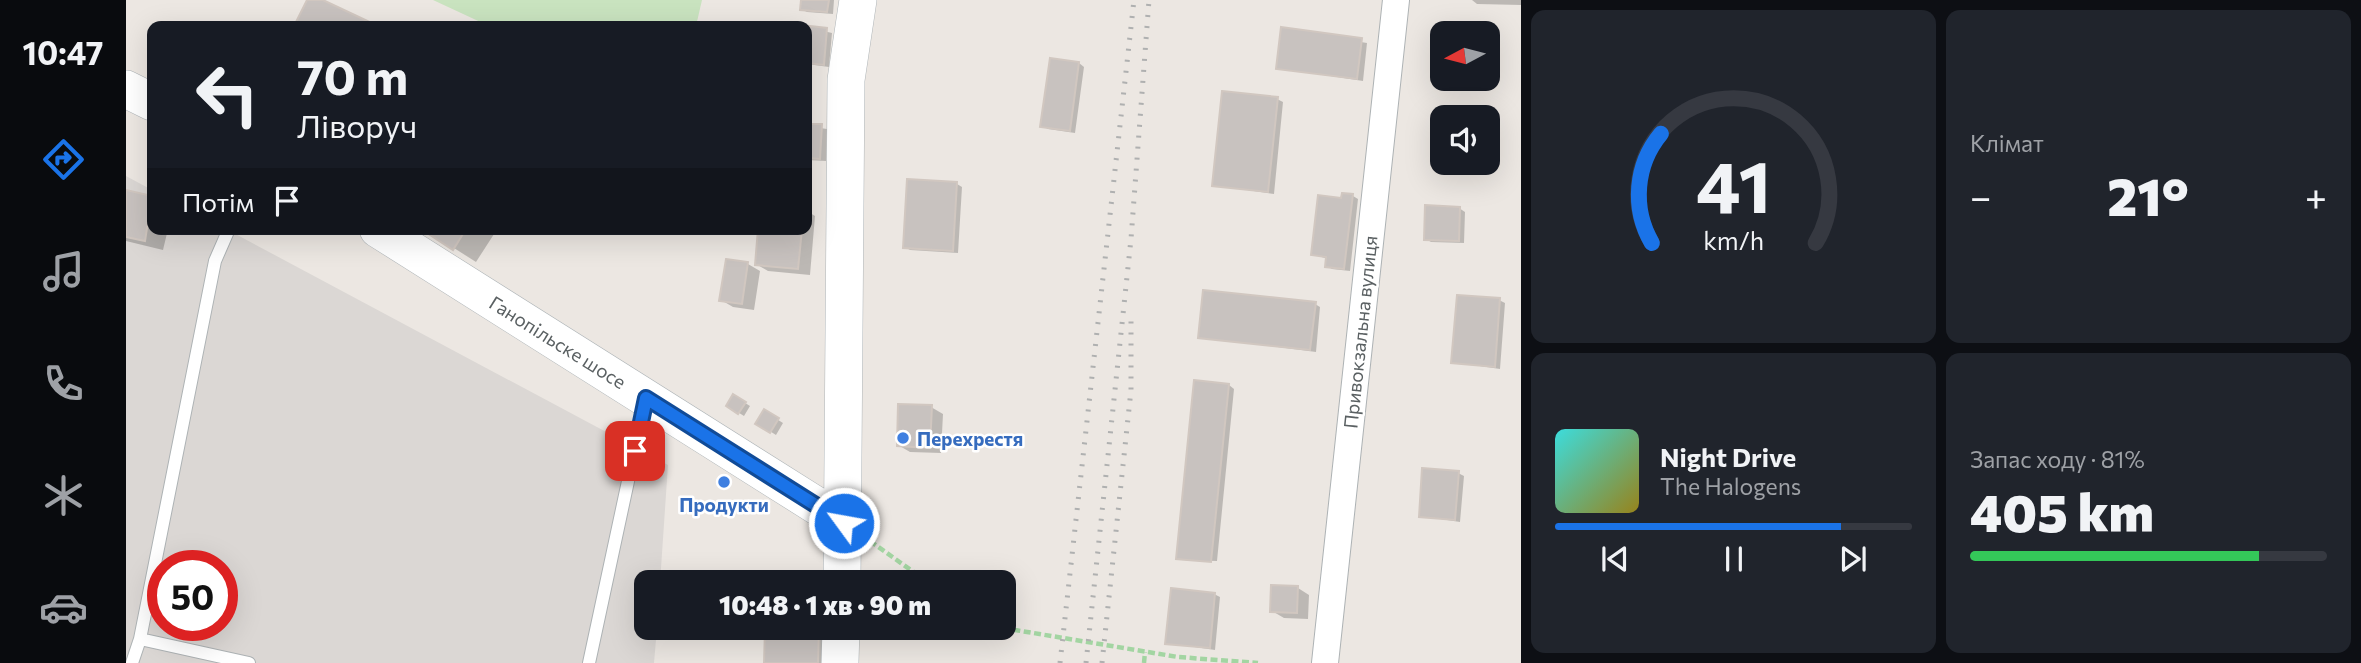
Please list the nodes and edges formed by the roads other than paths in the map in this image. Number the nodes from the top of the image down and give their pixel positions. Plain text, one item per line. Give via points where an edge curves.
1 (858, 0) edge
2 (1396, 0) edge
3 (126, 89) edge
4 (147, 100) edge
5 (226, 235) edge
6 (388, 235) edge
7 (646, 398) junction
8 (844, 523) junction
9 (842, 570) edge
10 (140, 639) junction
11 (841, 640) edge
12 (132, 663) edge
13 (249, 663) edge
14 (589, 663) edge
15 (840, 663) edge
16 (1325, 663) edge

1 - 8 main road via 846,80
2 - 16 street, Привокзальна вулиця
3 - 4 main road
5 - 10 lane via 215,261
6 - 7 main road, Ганопільске шосе
7 - 8 main road, Ганопільске шосе
7 - 14 lane
8 - 9 main road
10 - 12 lane
10 - 13 lane
11 - 15 main road

